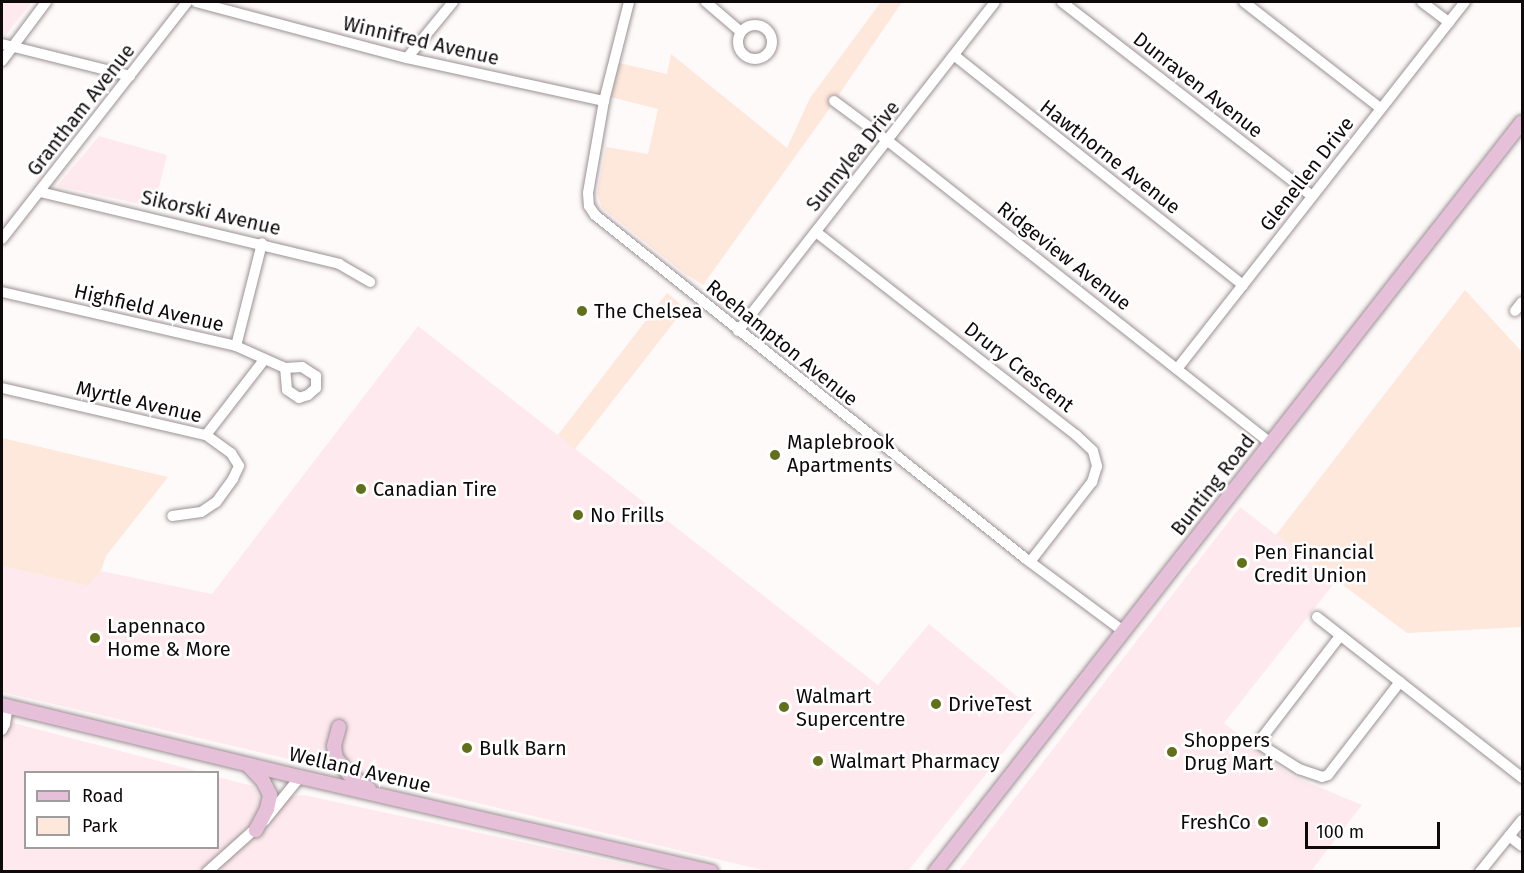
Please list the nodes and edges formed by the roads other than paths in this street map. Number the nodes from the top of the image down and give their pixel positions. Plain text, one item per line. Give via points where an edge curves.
1 (46, 2) edge
2 (187, 2) edge
3 (196, 2) edge
4 (453, 2) edge
5 (629, 2) edge
6 (706, 2) edge
7 (995, 2) edge
8 (1062, 2) edge
9 (1244, 2) edge
10 (1422, 2) edge
11 (1465, 2) edge
12 (1449, 22) junction
13 (741, 32) dead end
14 (7, 45) edge
15 (955, 56) junction
16 (407, 58) junction
17 (2, 61) edge
18 (130, 76) junction
19 (834, 100) dead end
20 (604, 101) junction
21 (1380, 108) junction
22 (1522, 122) edge
23 (888, 141) junction
24 (40, 192) junction
25 (1312, 196) junction
26 (816, 232) junction
27 (2, 239) edge
28 (262, 243) junction
29 (370, 282) dead end
30 (1243, 285) junction
31 (2, 292) edge
32 (1522, 302) edge
33 (1515, 311) dead end
34 (738, 331) junction
35 (236, 346) junction
36 (264, 360) junction
37 (285, 368) dead end
38 (1177, 369) junction
39 (2, 388) edge
40 (206, 435) junction
41 (1271, 443) junction
42 (172, 516) dead end
43 (1030, 562) junction
44 (1317, 617) dead end
45 (1123, 631) junction
46 (1340, 636) junction
47 (1400, 682) junction
48 (5, 706) edge
49 (339, 728) dead end
50 (2, 730) edge
51 (248, 765) junction
52 (300, 777) junction
53 (1522, 778) edge
54 (373, 793) junction
55 (1522, 820) edge
56 (255, 830) junction
57 (1509, 836) junction
58 (1522, 846) edge
59 (207, 872) edge
60 (711, 872) edge
61 (935, 872) edge
62 (1480, 872) edge

1 - 14 street
2 - 18 street, Grantham Avenue
3 - 16 street, Winnifred Avenue
4 - 16 street
5 - 20 street, Roehampton Avenue
6 - 13 street
7 - 15 street, Sunnylea Drive
8 - 25 street, Dunraven Avenue
9 - 21 street
10 - 12 street
11 - 12 street, Glenellen Drive
12 - 21 street, Glenellen Drive
14 - 17 street
14 - 18 street
15 - 23 street, Sunnylea Drive
15 - 30 street, Hawthorne Avenue
16 - 20 street, Winnifred Avenue
18 - 24 street, Grantham Avenue
19 - 23 street, Ridgeview Avenue
20 - 34 street, Roehampton Avenue via 589,207
21 - 25 street, Glenellen Drive
22 - 41 main road, Bunting Road
23 - 26 street, Sunnylea Drive
23 - 38 street, Ridgeview Avenue
24 - 27 street, Grantham Avenue
24 - 28 street, Sikorski Avenue
25 - 30 street, Glenellen Drive
26 - 34 street, Sunnylea Drive
26 - 43 street, Drury Crescent via 1093,451 1097,465 1092,482
28 - 29 street, Sikorski Avenue via 339,264
28 - 35 street
30 - 38 street, Glenellen Drive
31 - 35 street, Highfield Avenue
32 - 33 street
34 - 43 street, Roehampton Avenue
35 - 36 street, Highfield Avenue
36 - 37 street, Highfield Avenue
36 - 40 street
38 - 41 street, Ridgeview Avenue
39 - 40 street, Myrtle Avenue
40 - 42 street, Myrtle Avenue via 231,453 239,466 216,502 201,512
41 - 45 main road, Bunting Road
43 - 45 street, Roehampton Avenue
44 - 46 street
45 - 61 main road, Bunting Road
46 - 47 street
46 - 47 street via 1258,743 1299,769 1322,777 1328,775
47 - 53 street
48 - 50 street
48 - 51 main road, Welland Avenue
49 - 54 main road via 334,746 336,758
51 - 52 main road, Welland Avenue
51 - 56 main road via 270,795
52 - 54 main road, Welland Avenue
52 - 56 street
54 - 60 main road, Welland Avenue
55 - 57 street
56 - 59 street
57 - 58 street
57 - 62 street

